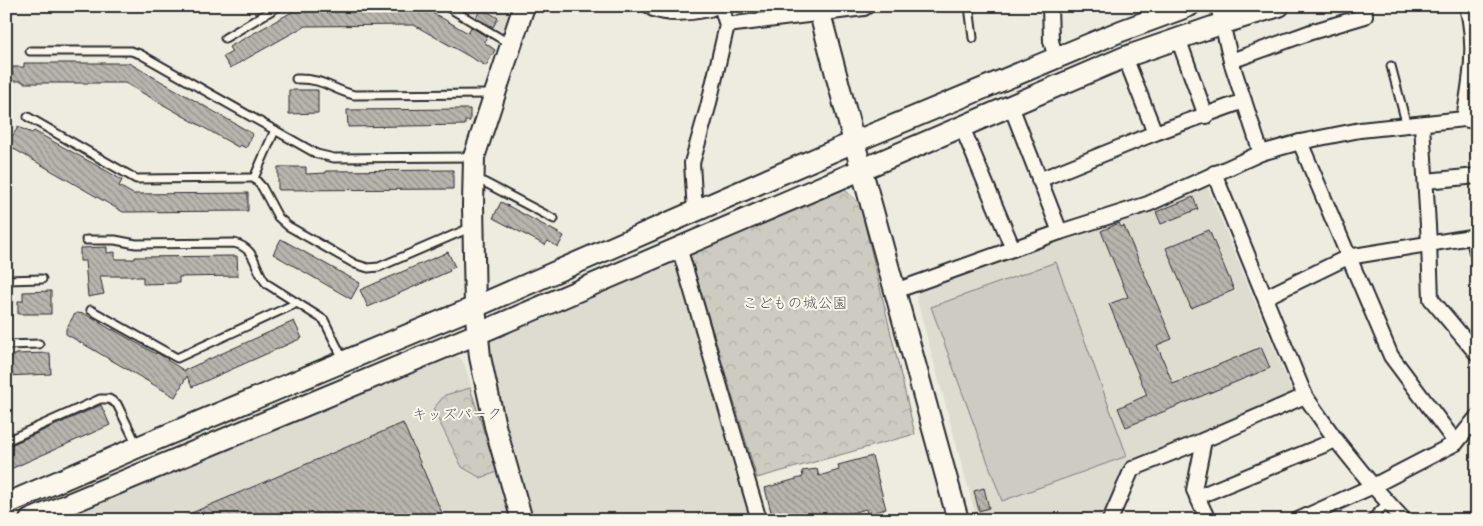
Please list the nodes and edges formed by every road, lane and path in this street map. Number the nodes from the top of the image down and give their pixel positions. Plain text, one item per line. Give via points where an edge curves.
1 (279, 6) edge
2 (446, 6) edge
3 (524, 6) edge
4 (654, 6) edge
5 (710, 6) edge
6 (721, 6) edge
7 (867, 6) edge
8 (969, 6) edge
9 (1050, 6) edge
10 (1189, 6) edge
11 (1279, 6) edge
12 (1364, 6) edge
13 (1467, 6) edge
14 (819, 10) edge
15 (1219, 15) edge
16 (727, 25) junction
17 (1475, 28) edge
18 (225, 38) dead end
19 (973, 38) dead end
20 (1178, 38) junction
21 (511, 44) junction
22 (30, 51) dead end
23 (1056, 58) junction
24 (1125, 58) junction
25 (1231, 61) junction
26 (1391, 66) dead end
27 (296, 78) dead end
28 (494, 94) junction
29 (1244, 101) junction
30 (1011, 106) junction
31 (1206, 116) junction
32 (28, 117) dead end
33 (1470, 120) edge
34 (1422, 124) junction
35 (1406, 126) junction
36 (962, 127) junction
37 (275, 130) junction
38 (1155, 134) junction
39 (854, 142) junction
40 (1300, 142) junction
41 (1261, 153) junction
42 (474, 167) junction
43 (861, 169) junction
44 (1214, 173) junction
45 (1477, 176) edge
46 (254, 178) junction
47 (1039, 180) junction
48 (1426, 180) junction
49 (695, 212) junction
50 (554, 219) dead end
51 (473, 226) junction
52 (1060, 232) junction
53 (1475, 236) edge
54 (86, 240) dead end
55 (1429, 243) junction
56 (679, 247) junction
57 (1013, 249) junction
58 (1477, 252) edge
59 (1348, 257) junction
60 (42, 279) dead end
61 (6, 280) edge
62 (895, 291) junction
63 (1266, 297) junction
64 (297, 303) junction
65 (475, 307) junction
66 (91, 310) dead end
67 (477, 334) junction
68 (39, 344) dead end
69 (6, 345) edge
70 (1477, 354) edge
71 (344, 361) junction
72 (1305, 396) junction
73 (1477, 417) edge
74 (6, 440) edge
75 (1204, 440) junction
76 (1336, 440) junction
77 (1456, 443) junction
78 (138, 447) junction
79 (1373, 486) junction
80 (1197, 497) junction
81 (1388, 501) junction
82 (6, 504) edge
83 (30, 520) edge
84 (522, 520) edge
85 (759, 520) edge
86 (958, 520) edge
87 (1110, 520) edge
88 (1208, 520) edge
89 (1298, 520) edge
90 (1370, 520) edge
91 (1404, 520) edge

1 - 18 lane
2 - 21 lane
3 - 21 street
4 - 5 street via 690,10
6 - 16 street
7 - 14 street
8 - 19 lane
9 - 23 street via 1051,41
10 - 23 street
11 - 15 street
12 - 25 street via 1365,16
13 - 17 street
14 - 16 street
14 - 39 street
15 - 20 street
15 - 25 street
16 - 49 street via 692,163
17 - 33 street
20 - 24 street
20 - 31 street
21 - 28 street
22 - 37 lane via 131,51
23 - 39 street
24 - 30 street
24 - 38 street
25 - 29 street
26 - 35 lane
27 - 28 lane via 318,80 354,95
28 - 42 street
29 - 31 street
29 - 41 street
30 - 36 street
30 - 47 street
31 - 38 street
32 - 46 lane via 136,179
33 - 34 street
34 - 35 street
34 - 48 street
35 - 40 street via 1360,130
36 - 43 street
36 - 57 street
37 - 42 lane via 317,154 334,158
37 - 46 lane
38 - 47 street
39 - 43 street
39 - 49 street
40 - 41 street
40 - 59 street
41 - 44 street
42 - 50 lane
42 - 51 street
43 - 56 street
43 - 62 street
44 - 52 street via 1148,204
44 - 63 street
45 - 48 street
46 - 51 lane via 278,217 288,226 368,268 379,268
47 - 52 street
48 - 55 street
49 - 65 street
51 - 65 street
52 - 57 street
53 - 55 street
53 - 58 street
54 - 64 lane via 241,245 252,253 262,279
55 - 59 street
55 - 70 street via 1431,299
56 - 67 street
56 - 85 street
57 - 62 street
59 - 63 street
59 - 77 street via 1391,356
60 - 61 lane
62 - 86 street
63 - 72 street
64 - 66 lane via 177,358
64 - 71 lane via 324,320
65 - 67 street
65 - 71 street
67 - 83 street
67 - 84 street via 487,394
68 - 69 lane
71 - 78 street
72 - 75 street
72 - 76 street
73 - 77 street
74 - 78 lane via 100,399 109,399 117,404
75 - 80 street via 1194,490
75 - 87 street via 1132,469
76 - 79 street
76 - 80 street
77 - 79 street
78 - 82 street
79 - 81 street
79 - 89 street
80 - 88 street
81 - 90 lane
81 - 91 street

